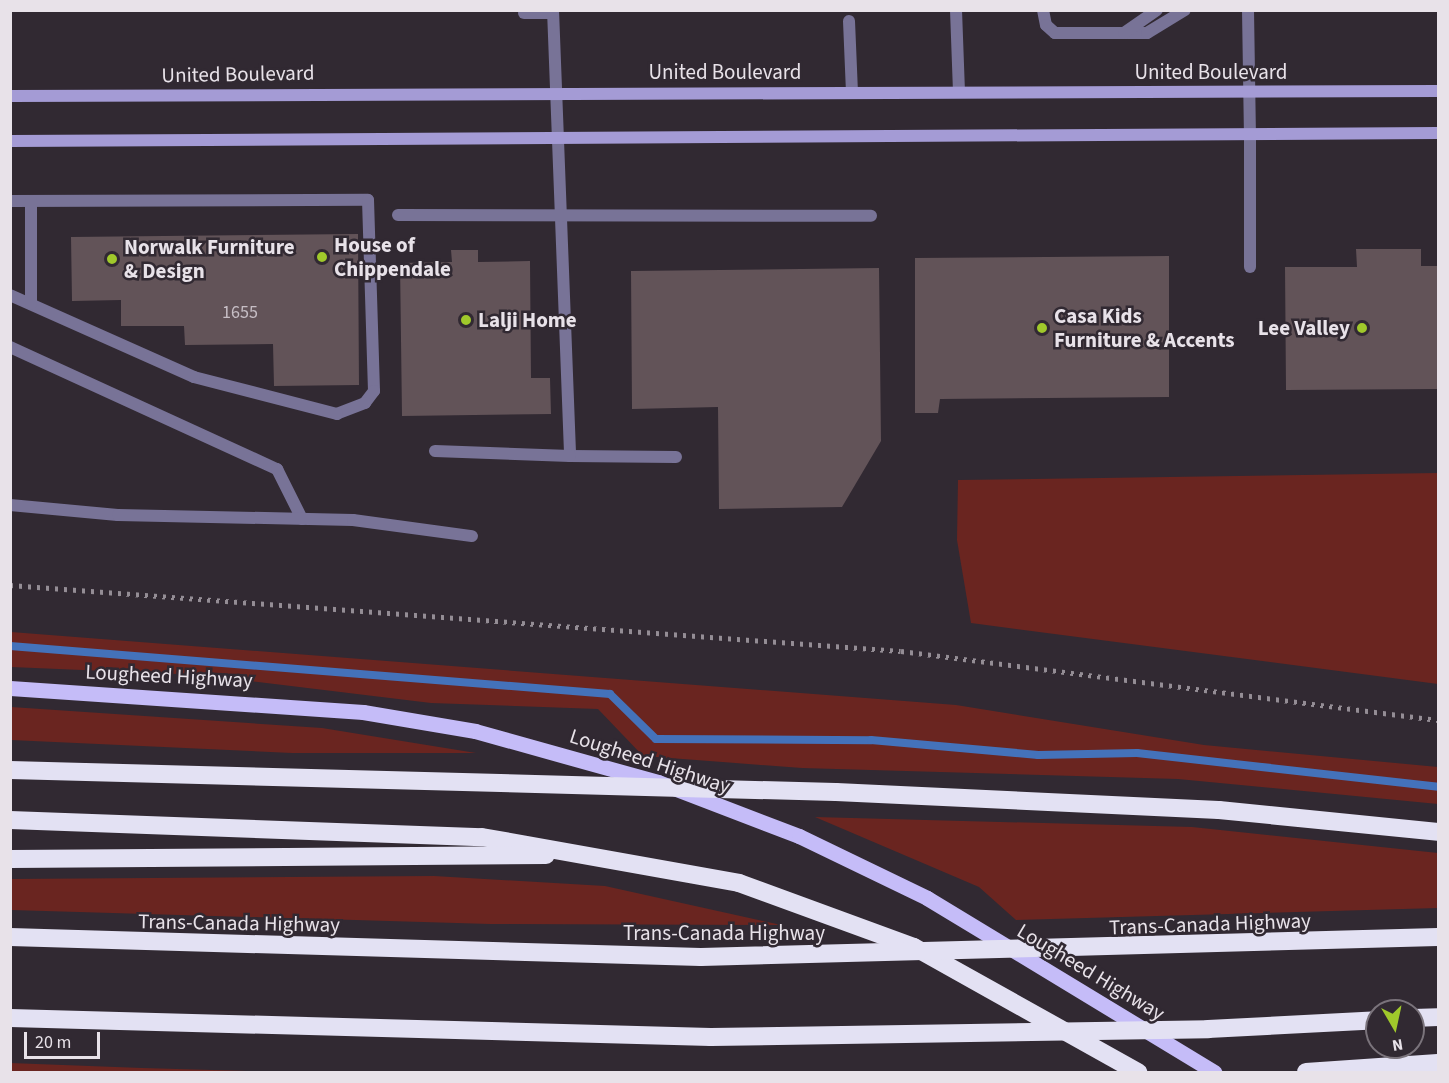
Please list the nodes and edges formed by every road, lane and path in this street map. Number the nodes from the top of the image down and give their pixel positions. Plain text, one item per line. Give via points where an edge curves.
1 (956, 10) edge
2 (1042, 10) edge
3 (1157, 10) edge
4 (1185, 10) edge
5 (1248, 10) edge
6 (553, 12) edge
7 (524, 13) dead end
8 (849, 21) dead end
9 (1124, 33) junction
10 (556, 91) junction
11 (1438, 91) edge
12 (852, 92) junction
13 (959, 92) junction
14 (1249, 92) junction
15 (10, 96) edge
16 (1438, 134) edge
17 (1250, 135) junction
18 (558, 138) junction
19 (10, 141) edge
20 (10, 201) edge
21 (31, 201) junction
22 (561, 214) junction
23 (398, 215) dead end
24 (871, 216) dead end
25 (1250, 267) dead end
26 (10, 295) edge
27 (31, 304) junction
28 (10, 347) edge
29 (435, 451) dead end
30 (570, 456) junction
31 (676, 457) dead end
32 (10, 505) edge
33 (302, 519) junction
34 (472, 536) dead end
35 (10, 688) edge
36 (10, 770) edge
37 (10, 820) edge
38 (1438, 832) edge
39 (10, 859) edge
40 (652, 865) junction
41 (10, 937) edge
42 (1438, 938) edge
43 (10, 1018) edge
44 (1365, 1021) edge
45 (1438, 1063) edge
46 (1138, 1072) edge
47 (1214, 1072) edge
48 (1306, 1072) edge

1 - 13 street
2 - 9 street via 1046,25 1055,33
3 - 9 street
4 - 9 street via 1157,31
5 - 14 street
6 - 7 street
6 - 10 street
8 - 12 street
10 - 12 main road, United Boulevard
10 - 15 main road, United Boulevard
10 - 18 street
11 - 14 main road, United Boulevard
12 - 13 main road, United Boulevard
13 - 14 main road, United Boulevard
14 - 17 street
16 - 17 main road
17 - 18 main road
17 - 25 street
18 - 19 main road
18 - 22 street
20 - 21 street
21 - 27 street
21 - 27 street via 368,200 374,391 365,403 337,414 194,377
22 - 23 street
22 - 24 street
22 - 30 street
26 - 27 street
28 - 33 street via 277,469
29 - 30 street
30 - 31 street
32 - 33 street via 118,515
33 - 34 street
35 - 47 main road, Lougheed Highway via 363,712 475,731 566,755 757,819 927,898
36 - 38 highway via 848,792 1219,810
37 - 40 highway via 482,837
39 - 40 highway via 482,854
40 - 46 highway via 795,900 914,947
41 - 42 highway, Trans-Canada Highway via 700,957
43 - 44 highway via 711,1037 1208,1029
45 - 48 highway

